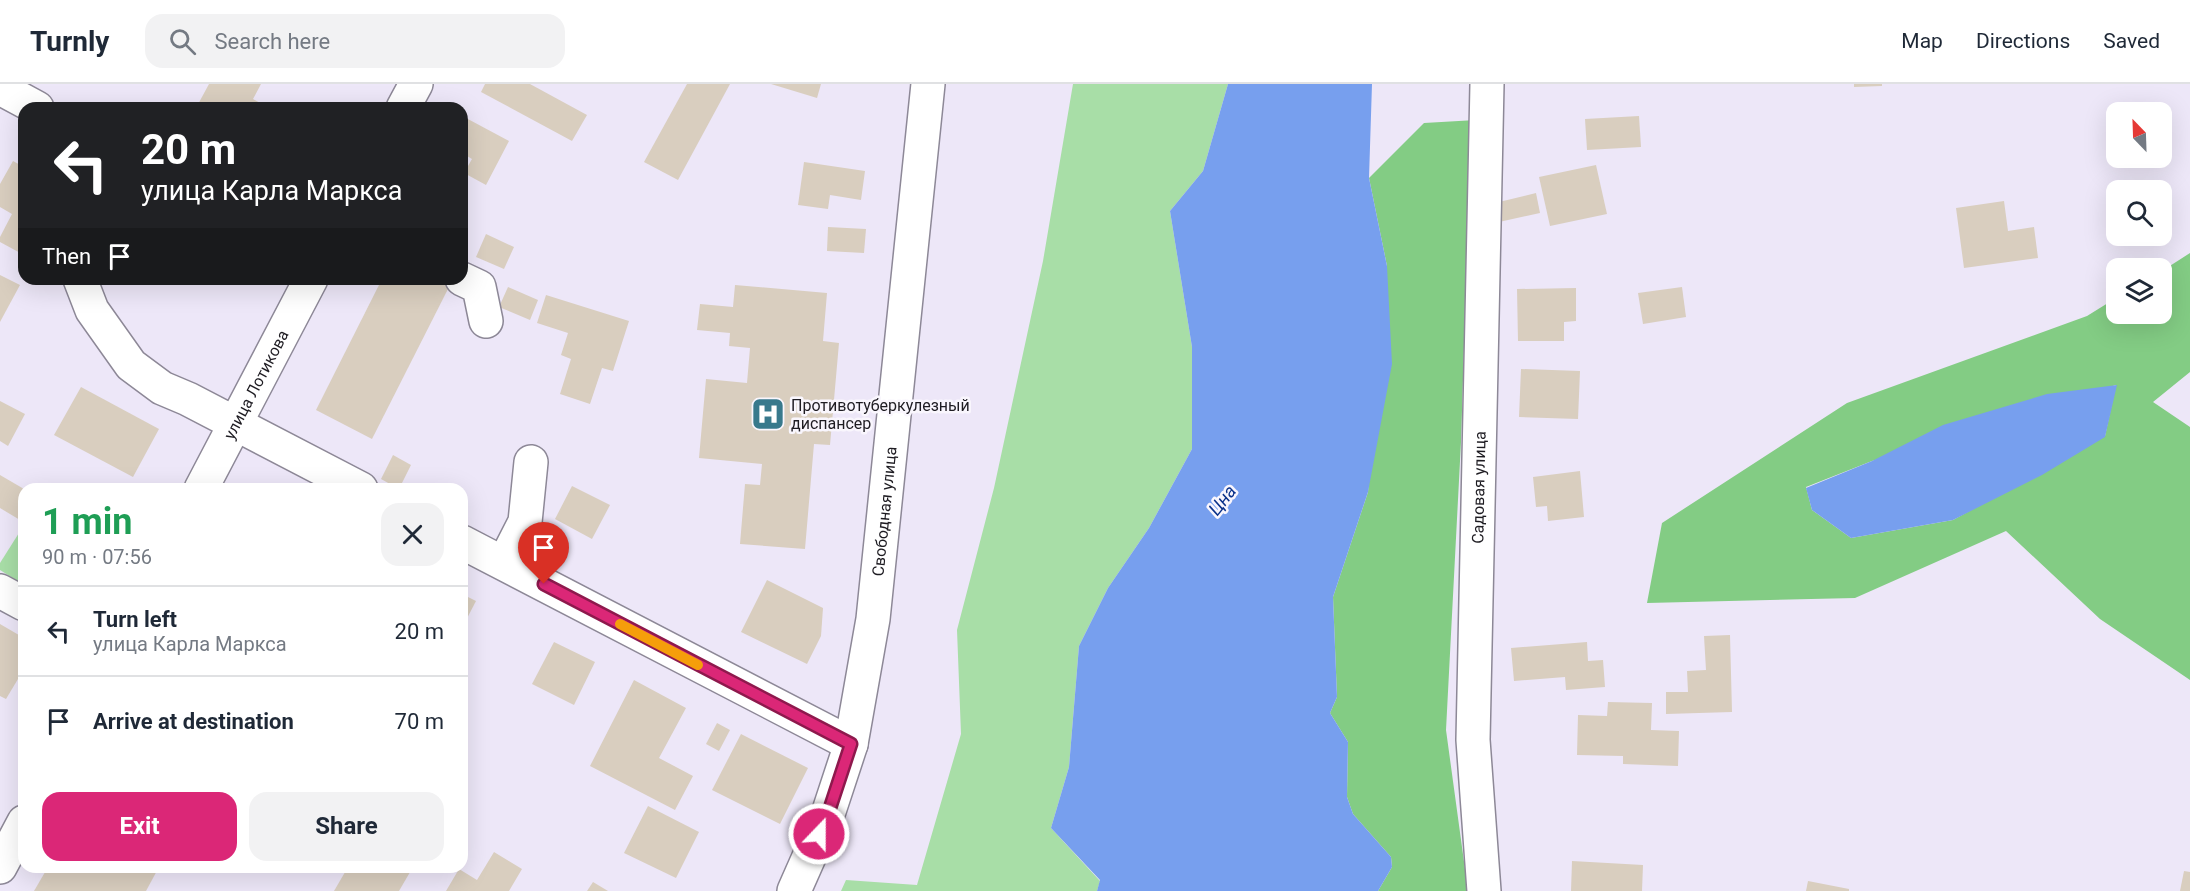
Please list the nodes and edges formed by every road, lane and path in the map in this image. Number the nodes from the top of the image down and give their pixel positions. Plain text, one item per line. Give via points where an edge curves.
1 (416, 84) edge
2 (928, 84) edge
3 (1487, 84) edge
4 (0, 88) edge
5 (26, 102) edge
6 (406, 102) edge
7 (468, 282) edge
8 (82, 285) edge
9 (308, 285) edge
10 (486, 321) dead end
11 (236, 424) junction
12 (531, 462) dead end
13 (204, 483) edge
14 (349, 483) edge
15 (468, 545) edge
16 (504, 563) junction
17 (0, 591) edge
18 (18, 601) edge
19 (851, 744) junction
20 (18, 833) edge
21 (0, 867) edge
22 (1489, 889) edge
23 (794, 891) edge

1 - 6 street
2 - 19 street, Свободная улица via 873,619
3 - 22 street, Садовая улица via 1473,740
4 - 5 street
7 - 10 street via 479,288
8 - 11 street via 92,310 131,365 162,388
9 - 11 street, улица Лотикова
11 - 13 street, улица Лотикова
11 - 14 street
12 - 16 street via 525,522
15 - 16 street
16 - 19 street
17 - 18 street
19 - 23 street, Свободная улица via 828,814
20 - 21 street

